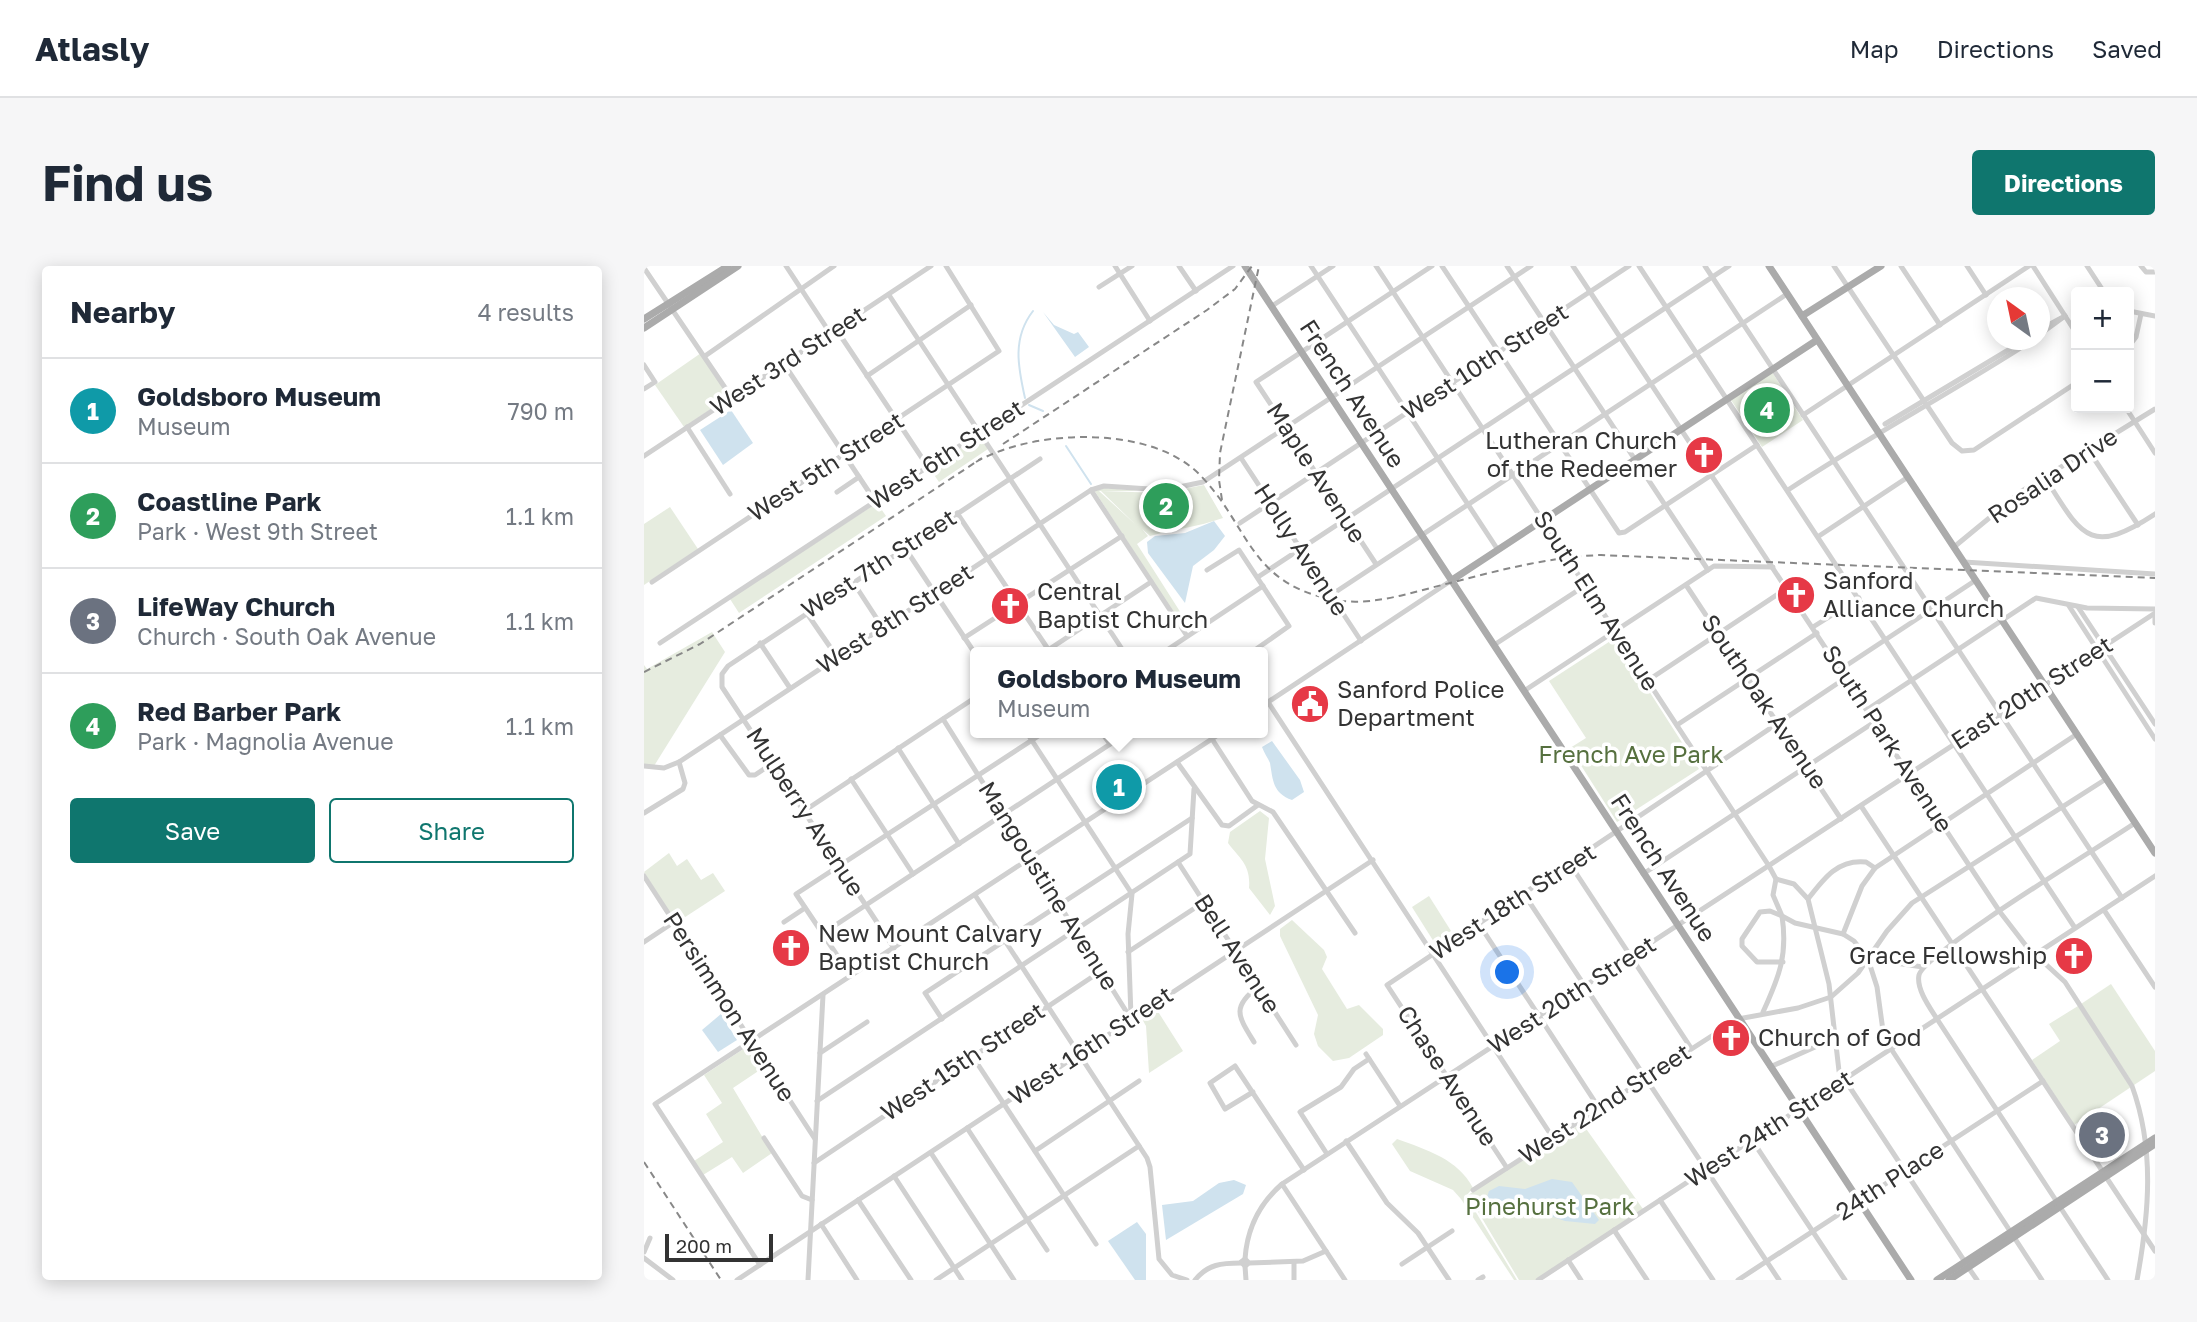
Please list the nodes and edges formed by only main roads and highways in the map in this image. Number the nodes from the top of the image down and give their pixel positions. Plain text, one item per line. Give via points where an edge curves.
1 (728, 266) edge
2 (738, 266) edge
3 (1245, 266) edge
4 (1769, 266) edge
5 (1881, 266) edge
6 (671, 306) junction
7 (1802, 316) junction
8 (644, 319) edge
9 (644, 328) edge
10 (1817, 340) junction
11 (1452, 580) junction
12 (2155, 853) edge
13 (2153, 1142) edge
14 (2104, 1174) junction
15 (2058, 1204) junction
16 (1966, 1264) junction
17 (1911, 1280) edge
18 (1937, 1280) edge
19 (1949, 1280) edge

1 - 6 main road
2 - 6 main road
3 - 11 main road, French Avenue
4 - 7 main road
5 - 7 main road
6 - 8 main road
6 - 9 main road
7 - 10 main road
10 - 11 main road
10 - 12 main road
11 - 17 main road, French Avenue
13 - 14 main road
14 - 15 main road
14 - 15 main road
15 - 16 main road
16 - 18 main road
16 - 19 main road

